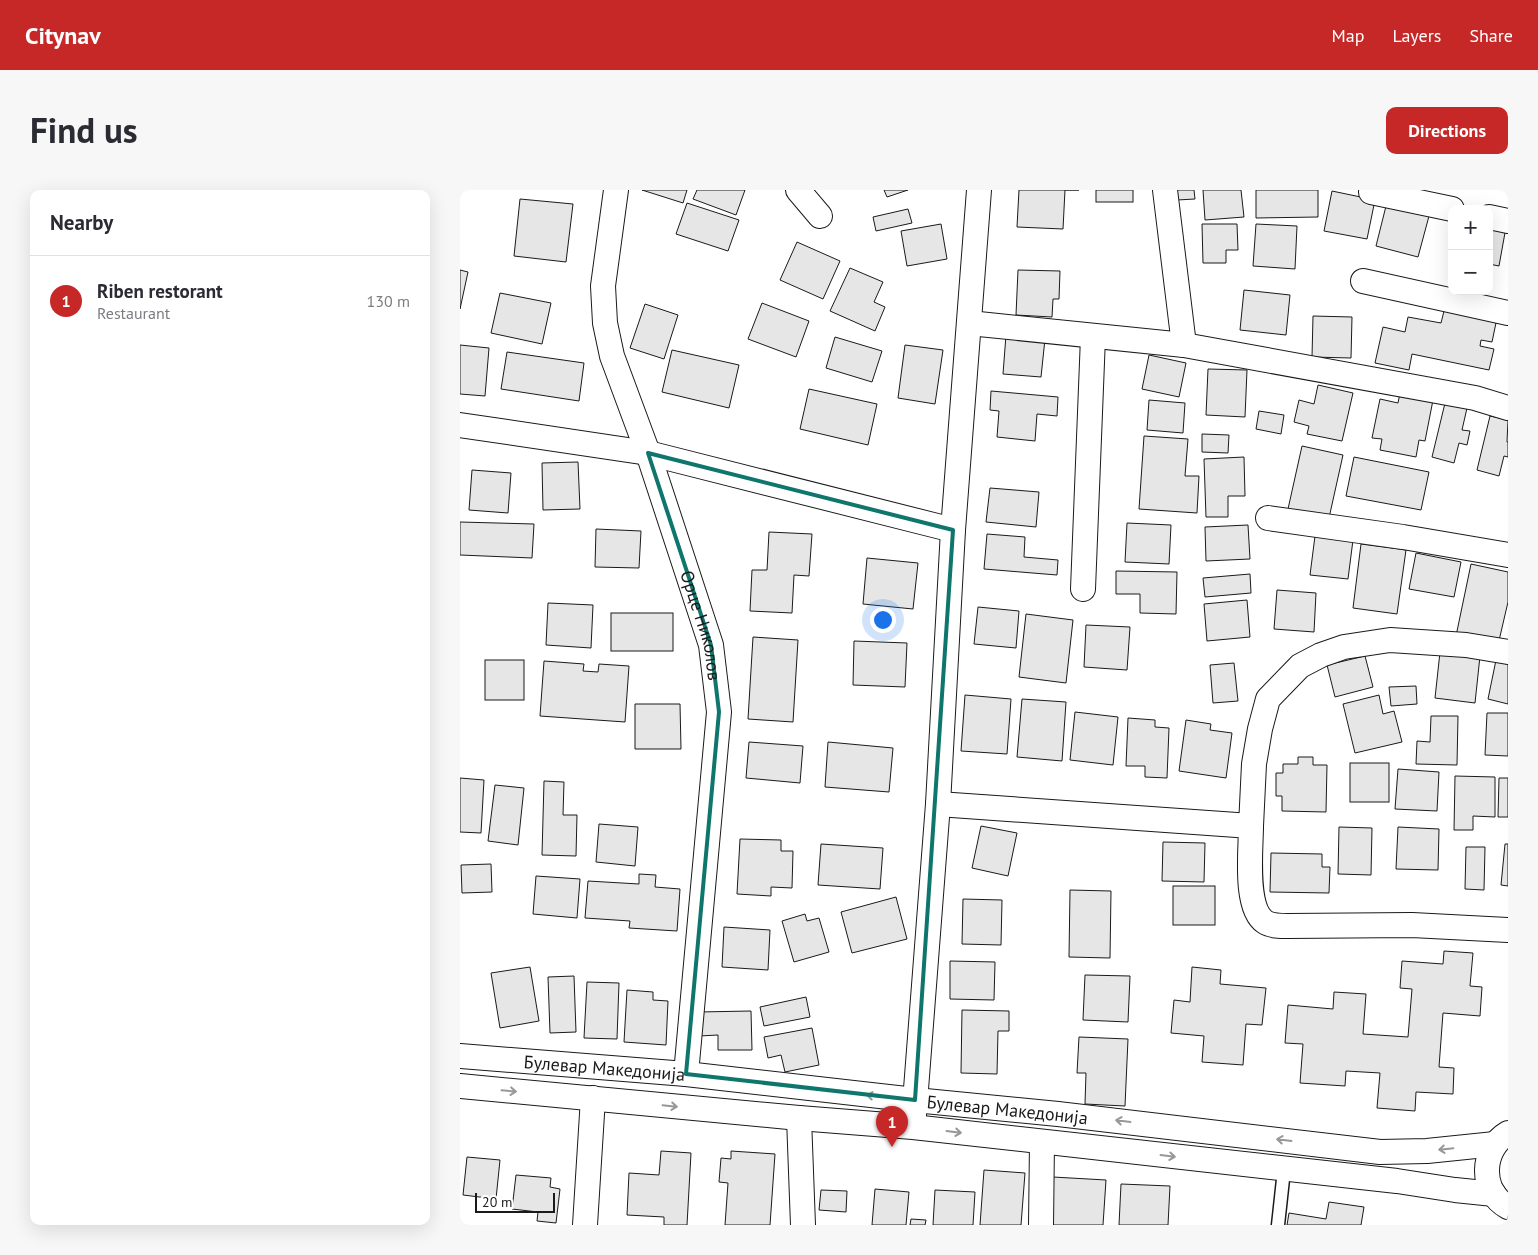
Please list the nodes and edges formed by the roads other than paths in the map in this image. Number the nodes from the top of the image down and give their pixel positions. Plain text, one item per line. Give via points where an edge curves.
1 (616, 190) edge
2 (798, 190) edge
3 (979, 190) edge
4 (1166, 190) edge
5 (1372, 192) dead end
6 (1448, 208) edge
7 (820, 216) dead end
8 (1493, 218) edge
9 (1508, 221) edge
10 (1363, 281) dead end
11 (1508, 313) edge
12 (969, 324) junction
13 (1093, 337) junction
14 (1184, 345) junction
15 (1508, 408) edge
16 (460, 425) edge
17 (648, 453) junction
18 (1268, 518) dead end
19 (953, 530) junction
20 (1508, 555) edge
21 (1083, 589) dead end
22 (1508, 652) edge
23 (938, 804) junction
24 (1251, 826) junction
25 (1508, 930) edge
26 (460, 1056) edge
27 (686, 1074) junction
28 (460, 1086) edge
29 (592, 1098) junction
30 (915, 1100) junction
31 (799, 1118) junction
32 (913, 1127) junction
33 (1501, 1138) edge
34 (1042, 1142) junction
35 (1284, 1170) junction
36 (1503, 1208) edge
37 (584, 1225) edge
38 (802, 1225) edge
39 (1040, 1225) edge
40 (1278, 1225) edge

1 - 17 street, Орце Николов via 603,286 605,323 612,356
2 - 7 street
3 - 12 street
4 - 14 street
5 - 6 street
8 - 9 street
10 - 11 street
12 - 13 street
12 - 19 street
13 - 14 street
13 - 21 street
14 - 15 street via 1476,398
16 - 17 street
17 - 19 street
17 - 27 street, Орце Николов via 711,645 719,712
18 - 20 street
19 - 23 street
22 - 24 street via 1466,645 1390,640 1344,647 1300,666 1268,698 1254,764
23 - 24 street
23 - 30 street
24 - 25 street via 1251,894 1255,910 1265,922 1276,926 1412,925
26 - 27 street, Булевар Македонија
30 -> 27 street, Булевар Македонија
28 -> 29 street, Булевар Македонија
29 -> 31 street, Булевар Македонија
29 - 37 street
30 - 32 street
33 -> 30 street, Булевар Македонија via 1427,1151 1380,1152
31 - 32 street, Булевар Македонија
31 - 38 street
32 -> 34 street, Булевар Македонија
33 - 36 street via 1489,1156 1487,1169 1488,1181
34 -> 35 street, Булевар Македонија
34 - 39 street
35 - 36 street, Булевар Македонија via 1455,1190
35 - 40 lane

